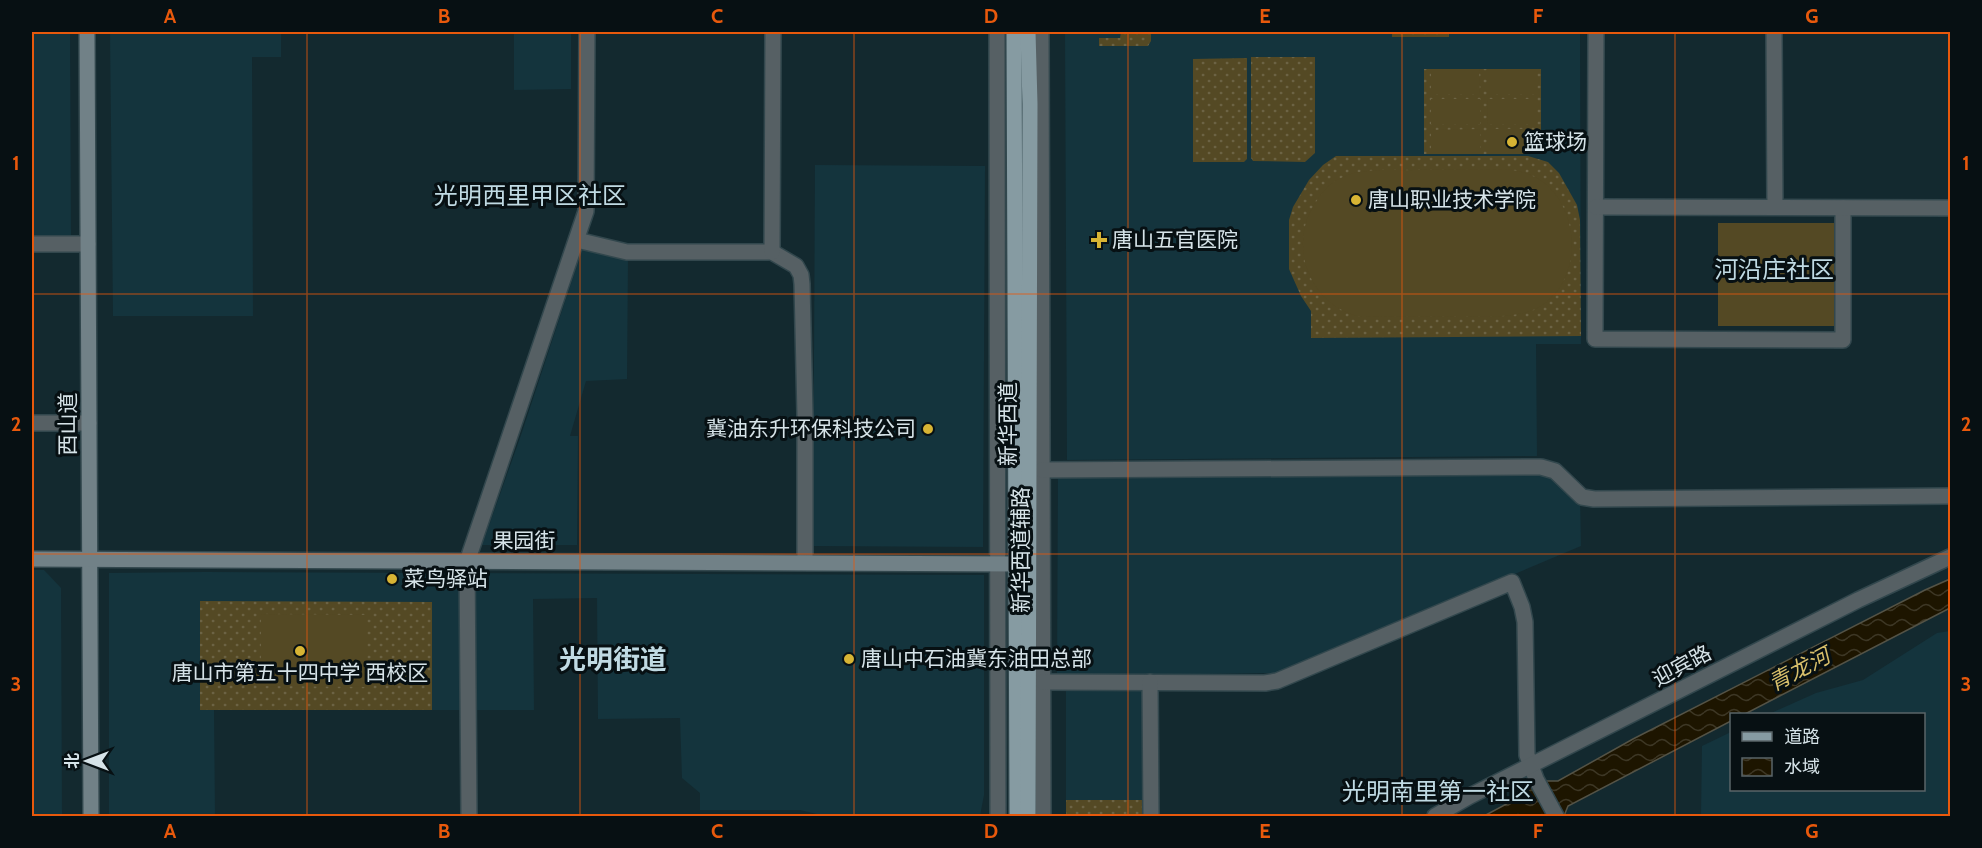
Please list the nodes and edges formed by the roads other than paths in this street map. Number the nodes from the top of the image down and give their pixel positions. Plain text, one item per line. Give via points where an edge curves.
1 (87, 32) edge
2 (587, 32) edge
3 (773, 32) edge
4 (997, 32) edge
5 (1014, 32) edge
6 (1028, 32) edge
7 (1041, 32) edge
8 (1596, 32) edge
9 (1774, 32) edge
10 (1596, 207) junction
11 (1775, 207) junction
12 (1843, 208) junction
13 (1950, 208) edge
14 (577, 240) junction
15 (32, 244) edge
16 (88, 244) junction
17 (772, 252) junction
18 (32, 423) edge
19 (89, 423) junction
20 (1042, 470) junction
21 (1950, 496) edge
22 (1950, 557) edge
23 (32, 559) edge
24 (90, 559) junction
25 (467, 562) junction
26 (805, 562) junction
27 (997, 563) junction
28 (1016, 564) junction
29 (1043, 682) junction
30 (1150, 682) junction
31 (1533, 773) junction
32 (91, 816) edge
33 (469, 816) edge
34 (998, 816) edge
35 (1017, 816) edge
36 (1028, 816) edge
37 (1043, 816) edge
38 (1151, 816) edge
39 (1435, 816) edge
40 (1556, 816) edge

1 - 16 street, 西山道
2 - 14 street via 586,211
3 - 17 street
4 - 27 street, 新华西道辅路
5 - 28 main road, 新华西道
6 - 36 main road, 新华西道
7 - 20 street, 新华西道辅路
8 - 10 street
9 - 11 street
10 - 11 street
10 - 12 street via 1595,339 1647,340 1843,340
11 - 12 street
12 - 13 street
14 - 17 street via 627,252
14 - 25 street
15 - 16 street
16 - 19 street, 西山道
17 - 26 street via 796,266 801,275
18 - 19 street
19 - 24 street, 西山道
20 - 21 street via 1541,467 1555,471 1582,497 1594,499
20 - 29 street, 新华西道辅路
22 - 31 street, 迎宾路 via 1858,600
23 - 24 street, 果园街
24 - 25 street, 果园街
24 - 32 street, 西山道
25 - 26 street, 果园街
25 - 33 street
26 - 27 street, 果园街
27 - 28 street, 果园街
27 - 34 street, 新华西道辅路
28 - 35 main road, 新华西道
29 - 30 street
29 - 37 street, 新华西道辅路
30 - 31 street via 1277,681 1512,582 1525,622 1527,755
30 - 38 street
31 - 39 street, 迎宾路 via 1470,796
31 - 40 street

